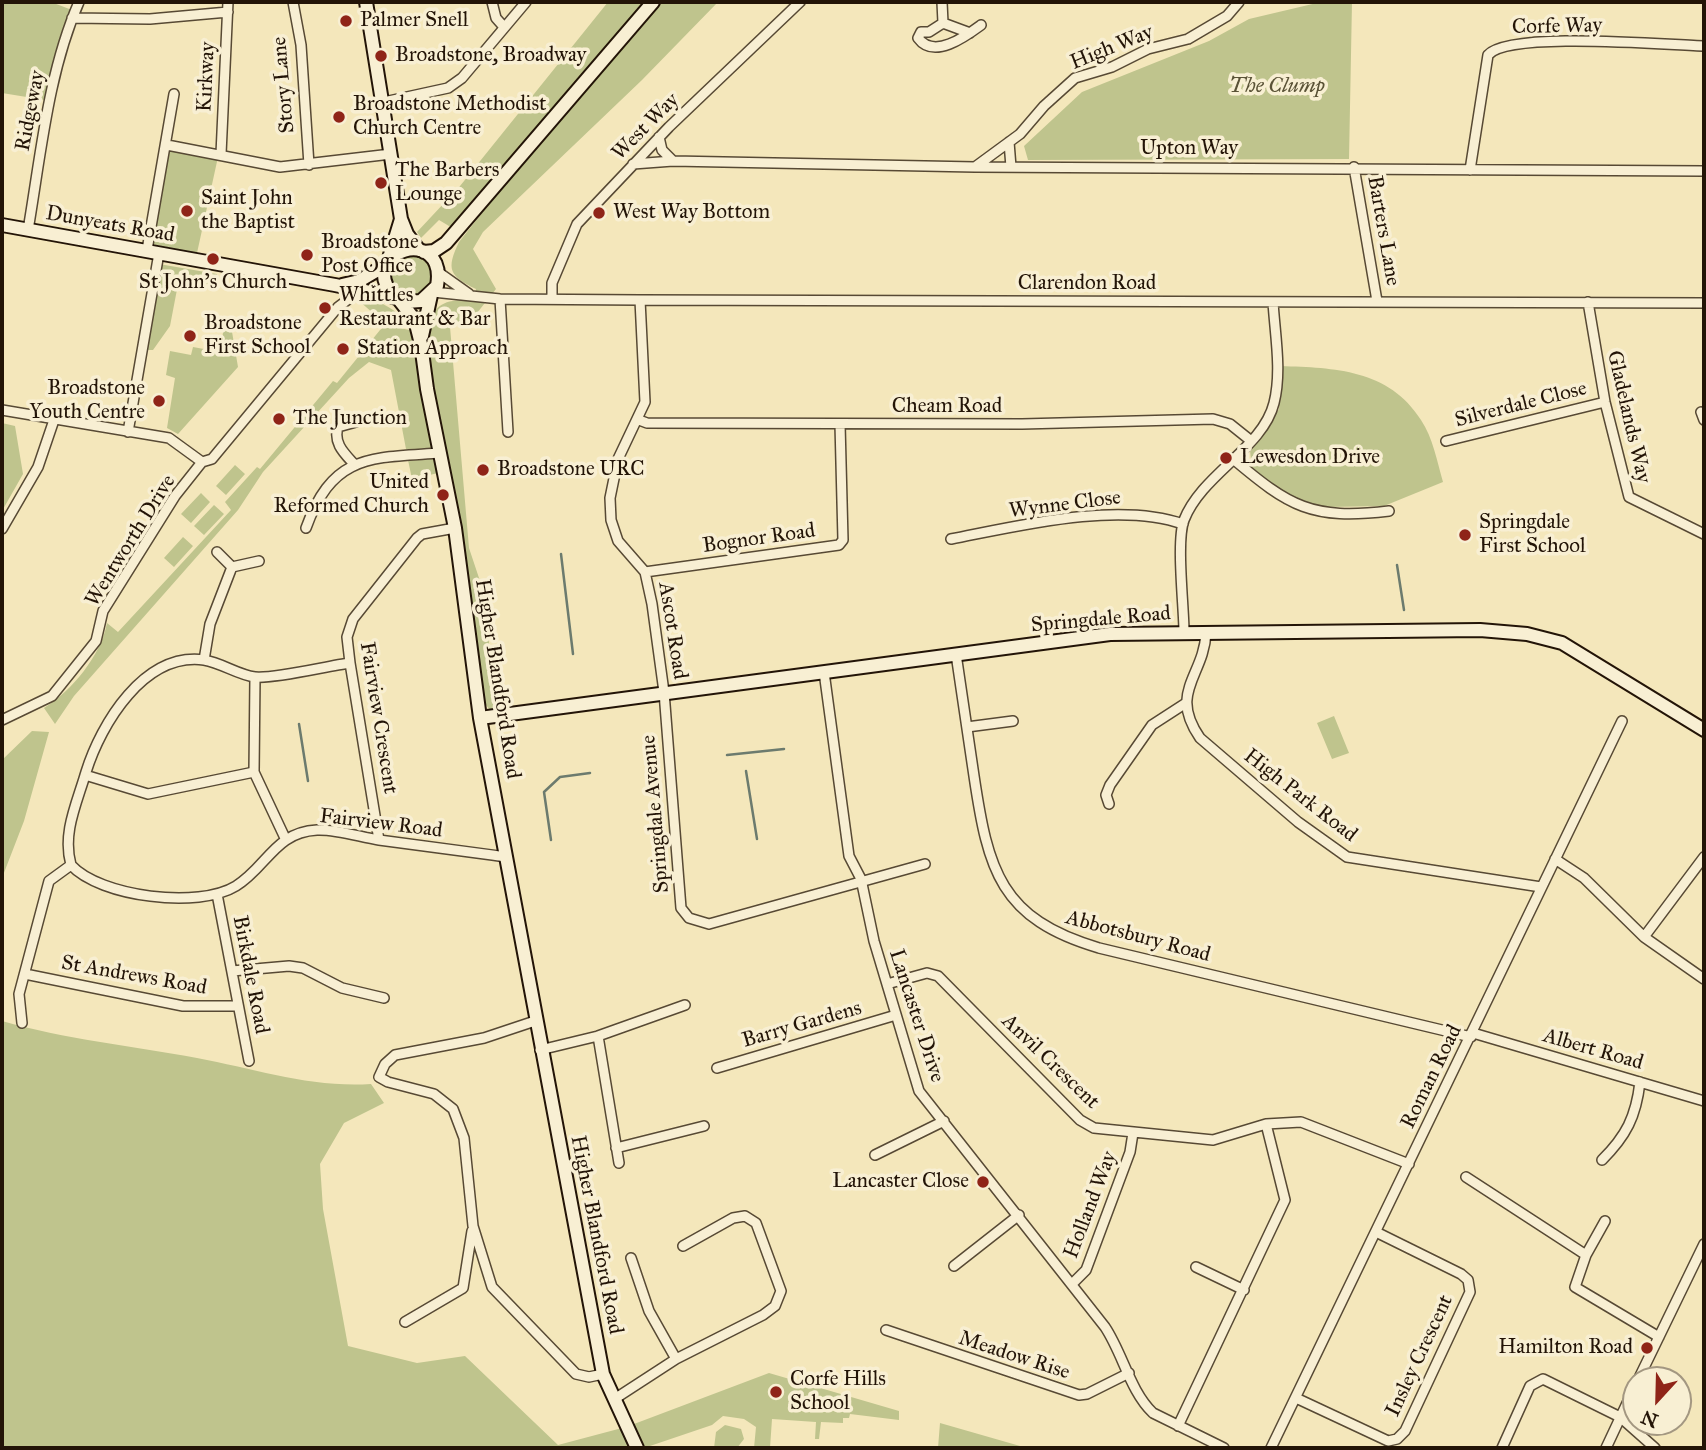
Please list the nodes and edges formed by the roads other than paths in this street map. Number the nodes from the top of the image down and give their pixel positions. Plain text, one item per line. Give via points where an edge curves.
1 (79, 2) edge
2 (293, 2) edge
3 (366, 2) edge
4 (492, 2) edge
5 (526, 2) edge
6 (653, 2) edge
7 (800, 2) edge
8 (942, 2) edge
9 (1239, 2) edge
10 (228, 7) edge
11 (72, 18) junction
12 (943, 23) junction
13 (981, 25) dead end
14 (504, 27) junction
15 (970, 33) junction
16 (1704, 46) edge
17 (174, 93) dead end
18 (384, 102) junction
19 (659, 137) junction
20 (1009, 142) junction
21 (167, 145) junction
22 (220, 154) junction
23 (391, 154) junction
24 (673, 161) junction
25 (633, 164) junction
26 (309, 166) junction
27 (975, 167) junction
28 (1011, 167) junction
29 (1354, 167) junction
30 (1470, 170) junction
31 (1704, 171) edge
32 (401, 219) junction
33 (466, 221) junction
34 (2, 225) edge
35 (27, 230) junction
36 (153, 251) junction
37 (421, 251) junction
38 (387, 263) junction
39 (438, 270) junction
40 (335, 285) junction
41 (366, 292) junction
42 (432, 293) junction
43 (470, 295) junction
44 (552, 298) junction
45 (397, 299) junction
46 (500, 299) junction
47 (640, 300) junction
48 (1377, 301) junction
49 (1273, 302) junction
50 (1588, 302) junction
51 (1704, 303) edge
52 (421, 344) junction
53 (1605, 402) junction
54 (2, 410) edge
55 (54, 420) junction
56 (639, 420) junction
57 (356, 422) dead end
58 (841, 424) junction
59 (128, 432) junction
60 (508, 432) dead end
61 (1250, 440) junction
62 (1446, 441) dead end
63 (440, 453) junction
64 (1233, 458) junction
65 (202, 462) junction
66 (354, 464) junction
67 (1389, 511) dead end
68 (1183, 524) junction
69 (306, 528) dead end
70 (455, 528) junction
71 (2, 529) edge
72 (1704, 534) edge
73 (951, 539) dead end
74 (217, 552) dead end
75 (259, 561) dead end
76 (232, 567) junction
77 (645, 572) junction
78 (1184, 632) junction
79 (1206, 632) junction
80 (956, 654) junction
81 (204, 660) junction
82 (350, 663) junction
83 (824, 671) junction
84 (255, 677) junction
85 (664, 692) junction
86 (1186, 703) junction
87 (480, 718) junction
88 (2, 720) edge
89 (1622, 721) dead end
90 (1013, 722) dead end
91 (967, 727) junction
92 (1704, 730) edge
93 (254, 772) junction
94 (85, 775) junction
95 (1109, 804) dead end
96 (285, 838) junction
97 (379, 840) junction
98 (506, 857) junction
99 (1704, 857) edge
100 (1555, 859) junction
101 (925, 864) dead end
102 (71, 865) junction
103 (861, 879) junction
104 (1541, 887) junction
105 (217, 894) junction
106 (1644, 937) junction
107 (232, 971) junction
108 (25, 974) junction
109 (1704, 979) edge
110 (887, 984) junction
111 (384, 998) dead end
112 (685, 1005) dead end
113 (238, 1006) junction
114 (896, 1015) junction
115 (535, 1021) junction
116 (22, 1023) dead end
117 (1472, 1035) junction
118 (598, 1036) junction
119 (540, 1050) junction
120 (249, 1062) dead end
121 (717, 1068) dead end
122 (1640, 1082) junction
123 (1704, 1101) edge
124 (944, 1121) junction
125 (1266, 1124) junction
126 (704, 1126) dead end
127 (1133, 1133) junction
128 (616, 1148) junction
129 (875, 1155) dead end
130 (1602, 1160) dead end
131 (619, 1163) dead end
132 (1409, 1164) junction
133 (1466, 1177) dead end
134 (1019, 1216) junction
135 (1605, 1222) dead end
136 (473, 1226) junction
137 (1376, 1232) junction
138 (1704, 1244) edge
139 (683, 1246) dead end
140 (1586, 1255) junction
141 (631, 1258) dead end
142 (954, 1266) dead end
143 (1196, 1267) dead end
144 (1072, 1284) junction
145 (1244, 1290) junction
146 (405, 1322) dead end
147 (886, 1330) dead end
148 (1659, 1338) junction
149 (676, 1359) junction
150 (1645, 1366) edge
151 (1129, 1373) junction
152 (603, 1374) junction
153 (616, 1398) junction
154 (1296, 1398) junction
155 (1622, 1413) edge
156 (1620, 1417) junction
157 (1178, 1426) junction
158 (637, 1448) edge
159 (1224, 1448) edge
160 (1271, 1448) edge
161 (1502, 1448) edge
162 (1606, 1448) edge
163 (1655, 1448) edge

1 - 11 street, Ridgeway
2 - 26 street, Story Lane
3 - 18 street
4 - 14 street
5 - 14 street
6 - 33 street
7 - 19 street, West Way
8 - 12 street
9 - 20 street, High Way via 1227,16 1188,39 1147,49 1076,78
10 - 11 street via 150,19
10 - 22 street, Kirkway
11 - 35 street, Ridgeway via 51,94
12 - 15 street
12 - 15 street via 921,32 919,41 949,44
13 - 15 street
14 - 18 street via 449,88
16 - 30 street, Corfe Way via 1569,41 1494,48 1488,55
17 - 21 street
18 - 23 street
19 - 24 street via 662,150
19 - 25 street, West Way
20 - 27 street, High Way
20 - 28 street
21 - 22 street
21 - 36 street
22 - 26 street via 280,167
23 - 26 street
23 - 32 street
24 - 25 street, Upton Way
24 - 27 street, Upton Way
25 - 44 street, West Way via 578,224 552,283
27 - 28 street, Upton Way
28 - 29 street, Upton Way
29 - 30 street, Upton Way
29 - 48 street, Barters Lane
30 - 31 street, Upton Way
32 - 37 street
32 - 38 street
33 - 37 street via 441,248
33 - 39 street
34 - 35 street, Dunyeats Road
35 - 36 street, Dunyeats Road
36 - 40 street, Dunyeats Road
36 - 59 street
37 - 38 street via 405,249
37 - 39 street
38 - 40 street, Dunyeats Road via 359,281
38 - 45 street via 385,282
39 - 42 street
39 - 43 street, Clarendon Road
40 - 41 street, Dunyeats Road
41 - 45 street, Dunyeats Road
41 - 65 street via 338,307 212,459
42 - 43 street, Clarendon Road
42 - 45 street via 415,303
42 - 52 street, Higher Blandford Road
43 - 46 street, Clarendon Road
44 - 46 street, Clarendon Road
44 - 47 street, Clarendon Road
45 - 52 street, Higher Blandford Road via 415,320
46 - 60 street
47 - 49 street, Clarendon Road
47 - 56 street, Ascot Road via 645,402
48 - 49 street, Clarendon Road
48 - 50 street, Clarendon Road
49 - 61 street via 1278,376 1274,404
50 - 51 street, Clarendon Road
50 - 53 street, Gladelands Way
52 - 63 street, Higher Blandford Road
53 - 62 street, Silverdale Close
53 - 72 street, Gladelands Way via 1629,497
54 - 55 street
55 - 59 street
55 - 71 street via 38,467
56 - 58 street, Cheam Road
56 - 77 street, Ascot Road via 618,459 610,498 618,541
57 - 66 street via 336,431 338,444
58 - 61 street, Cheam Road via 1213,419 1230,424
58 - 77 street, Bognor Road via 843,540 839,545
59 - 65 street via 169,438
61 - 64 street
63 - 66 street
63 - 70 street, Higher Blandford Road
64 - 67 street via 1272,491 1302,508 1348,514
64 - 68 street via 1202,490
65 - 88 street, Wentworth Drive via 175,496 103,611 91,649 52,695
66 - 69 street via 340,472 321,495
68 - 73 street, Wynne Close via 1122,514
68 - 78 street
70 - 82 street, Fairview Crescent via 417,538 361,608 348,631
70 - 87 street, Higher Blandford Road
74 - 76 street
75 - 76 street
76 - 81 street via 210,624
77 - 85 street, Ascot Road
78 - 79 street, Springdale Road
78 - 80 street, Springdale Road via 1110,634
79 - 86 street
79 - 92 street, Springdale Road via 1480,630 1540,636 1578,652
80 - 83 street, Springdale Road
80 - 91 street, Abbotsbury Road
81 - 84 street
81 - 94 street via 171,666 138,685 103,727
82 - 84 street
82 - 97 street, Fairview Crescent
83 - 85 street, Springdale Road
83 - 103 street via 849,856
84 - 93 street
85 - 87 street, Springdale Road
85 - 103 street, Springdale Avenue via 681,908 689,918 709,924
86 - 95 street via 1152,725 1110,785 1105,795
86 - 104 street, High Park Road via 1190,723 1200,738 1298,822 1348,857
87 - 98 street, Higher Blandford Road
89 - 100 street, Roman Road
90 - 91 street
91 - 117 street, Abbotsbury Road via 990,857 1009,894 1045,927 1099,948
93 - 94 street via 148,794
93 - 96 street
94 - 102 street via 68,830
96 - 97 street, Fairview Road via 316,830
96 - 105 street via 236,886
97 - 98 street, Fairview Road
98 - 115 street, Higher Blandford Road
99 - 106 street
100 - 104 street, Roman Road
100 - 106 street via 1584,878
101 - 103 street, Springdale Avenue
102 - 105 street via 81,876 106,887 181,899
102 - 108 street via 49,881
103 - 110 street, Lancaster Drive
104 - 117 street, Roman Road
105 - 107 street, Birkdale Road
106 - 109 street
107 - 111 street via 303,968 342,988
107 - 113 street, Birkdale Road
108 - 113 street, St Andrews Road via 183,1006
108 - 116 street via 19,994
110 - 114 street, Lancaster Drive
110 - 127 street, Anvil Crescent via 927,973 938,976 1080,1120 1094,1128
112 - 118 street
113 - 120 street, Birkdale Road
114 - 121 street, Barry Gardens
114 - 124 street, Lancaster Drive via 919,1091
115 - 119 street, Higher Blandford Road
115 - 136 street via 484,1038 404,1052 390,1058 380,1070 383,1080 434,1094 453,1109 464,1138
117 - 122 street, Albert Road
117 - 132 street, Roman Road
118 - 119 street
118 - 128 street
119 - 152 street, Higher Blandford Road
122 - 123 street, Albert Road
122 - 130 street via 1637,1105 1624,1136
124 - 129 street
124 - 134 street, Lancaster Drive
125 - 127 street, Anvil Crescent via 1213,1140
125 - 132 street, Anvil Crescent via 1309,1123
125 - 145 street via 1285,1200
126 - 128 street
127 - 144 street, Holland Way via 1086,1270
128 - 131 street
132 - 137 street, Roman Road
133 - 140 street
134 - 142 street
134 - 144 street, Lancaster Drive
135 - 140 street
136 - 146 street via 463,1288
136 - 152 street via 492,1287 576,1374
137 - 154 street, Roman Road
137 - 154 street, Insley Crescent via 1461,1274 1468,1280 1470,1292 1405,1431 1388,1441
138 - 148 street
139 - 149 street via 697,1233 745,1216 756,1223 782,1292 775,1306 763,1315
140 - 148 street via 1576,1287
141 - 149 street via 640,1270 649,1311
143 - 145 street
144 - 151 street, Lancaster Drive via 1116,1344
145 - 157 street
147 - 151 street, Meadow Rise via 1079,1395
148 - 150 street
149 - 153 street
151 - 157 street, Lancaster Drive via 1145,1406
152 - 153 street, Higher Blandford Road
153 - 158 street, Higher Blandford Road
154 - 160 street, Roman Road
155 - 156 street
156 - 161 street via 1551,1381 1538,1380
156 - 162 street
156 - 163 street
157 - 159 street, Lancaster Drive

